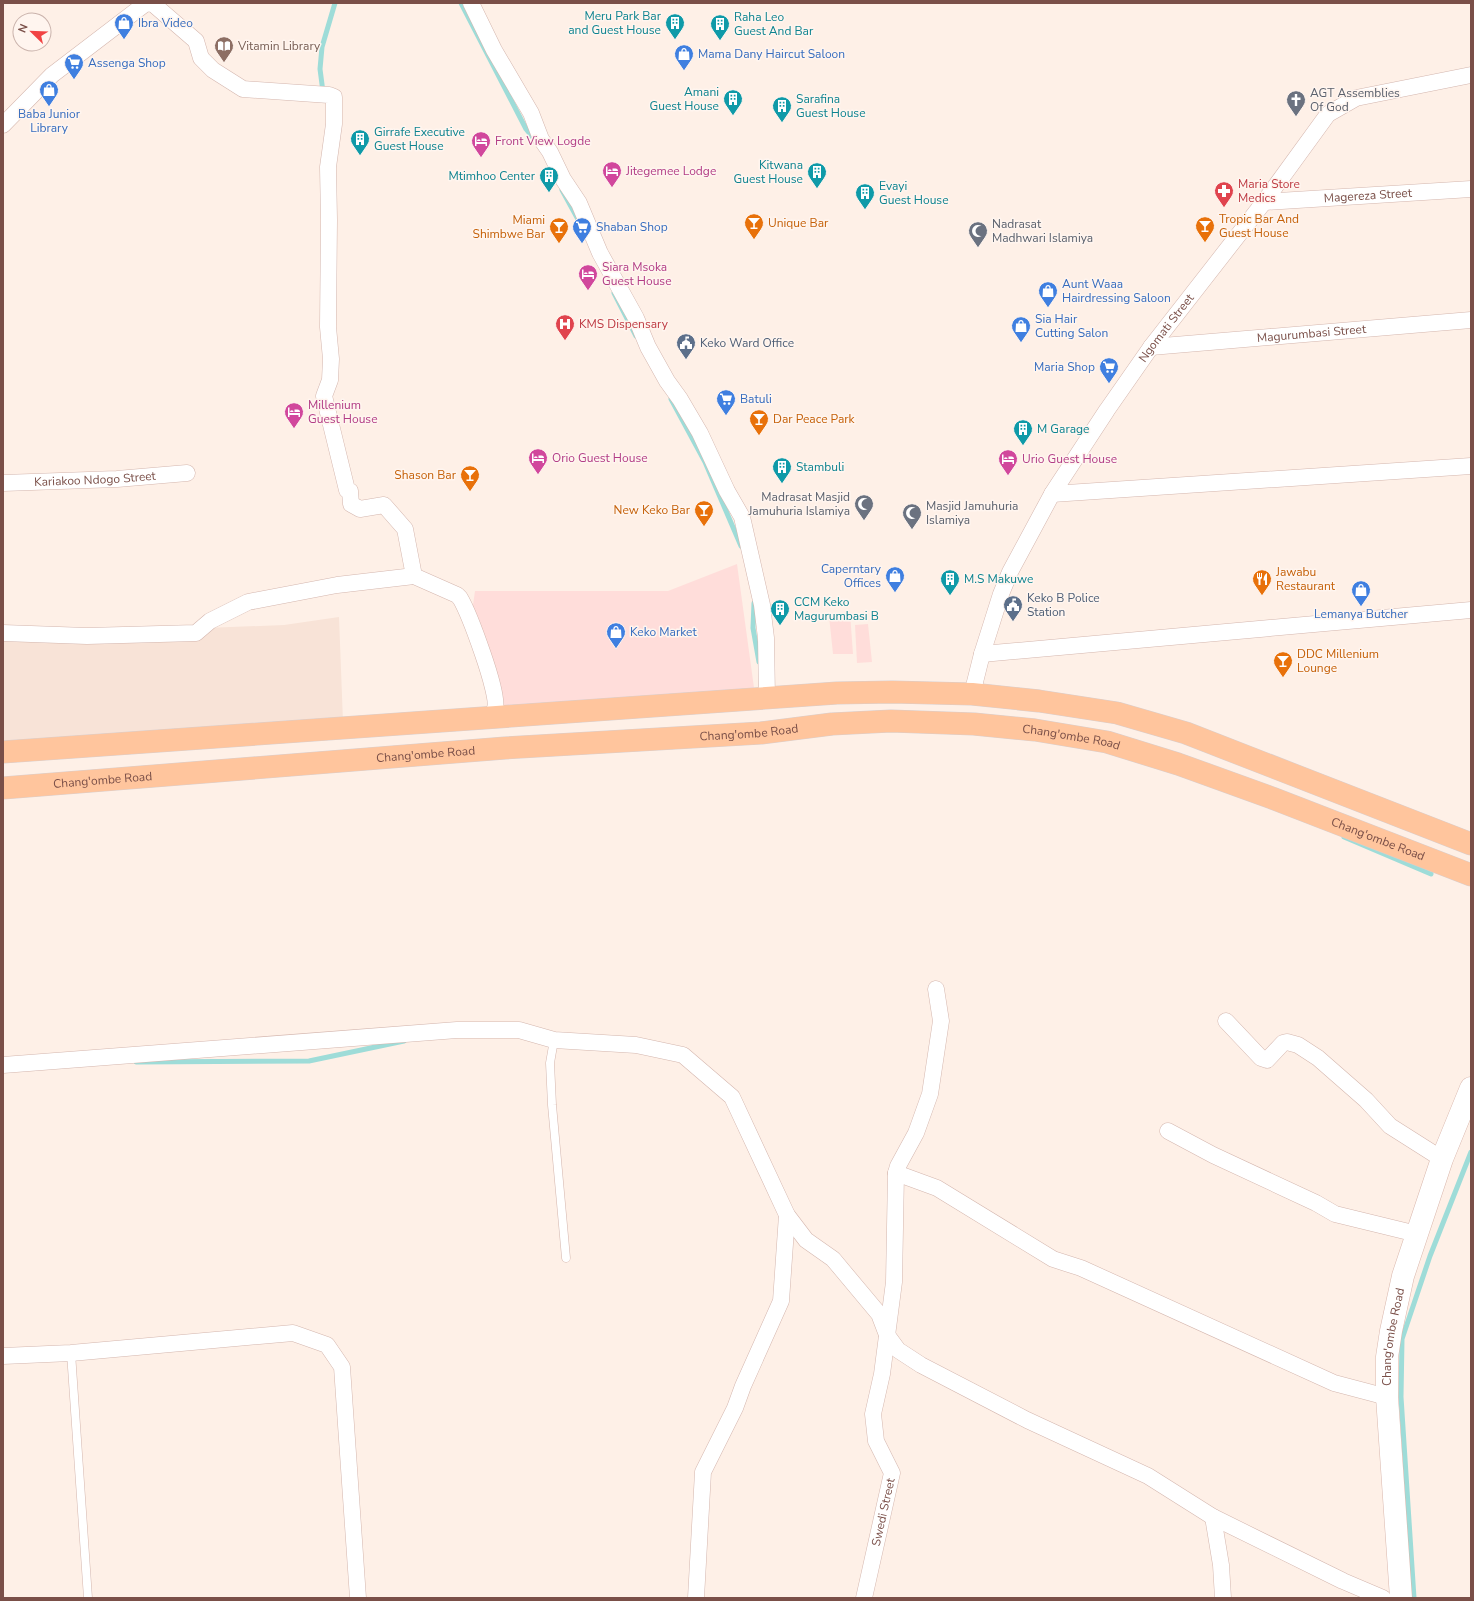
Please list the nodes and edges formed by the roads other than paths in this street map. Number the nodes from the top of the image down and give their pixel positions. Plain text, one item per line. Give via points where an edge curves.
1 (149, 3) edge
2 (471, 3) edge
3 (1471, 75) edge
4 (3, 125) edge
5 (1471, 189) edge
6 (1264, 202) junction
7 (1471, 320) edge
8 (1151, 347) junction
9 (1471, 466) edge
10 (187, 473) dead end
11 (3, 483) edge
12 (1052, 494) junction
13 (414, 576) junction
14 (1471, 610) edge
15 (3, 632) edge
16 (982, 654) junction
17 (972, 694) junction
18 (767, 698) junction
19 (496, 708) dead end
20 (3, 752) edge
21 (3, 788) edge
22 (1471, 844) edge
23 (1471, 875) edge
24 (936, 989) dead end
25 (1226, 1022) dead end
26 (554, 1040) junction
27 (3, 1065) edge
28 (1471, 1088) edge
29 (1168, 1131) dead end
30 (1442, 1159) junction
31 (896, 1173) junction
32 (787, 1215) junction
33 (1417, 1234) junction
34 (806, 1240) junction
35 (784, 1245) junction
36 (566, 1258) dead end
37 (887, 1335) junction
38 (71, 1353) junction
39 (3, 1356) edge
40 (1387, 1397) junction
41 (1214, 1517) junction
42 (88, 1598) edge
43 (358, 1598) edge
44 (696, 1598) edge
45 (864, 1598) edge
46 (1223, 1598) edge
47 (1383, 1598) edge
48 (1401, 1598) edge

1 - 4 street via 52,75
1 - 13 street via 196,41 201,58 214,70 243,89 324,94 334,97 334,124 328,167 328,327 331,359 330,380 324,396 351,504 360,509 384,505 405,529
2 - 18 street via 494,50 531,113 541,139 579,203 600,253 636,318 648,347 700,434 742,517 762,605 766,638
3 - 6 street, Ngomati Street via 1356,98 1328,114
5 - 6 street, Magereza Street
6 - 8 street, Ngomati Street
7 - 8 street, Magurumbasi Street
8 - 12 street, Ngomati Street
9 - 12 street
10 - 11 street, Kariakoo Ndogo Street via 117,479
12 - 16 street, Ngomati Street via 1010,572
13 - 15 street via 337,585 248,602 210,621 196,633 87,636
13 - 19 street via 460,598 494,689
14 - 16 street
16 - 17 street, Ngomati Street
17 - 18 main road via 837,693
17 - 22 main road via 1117,713 1186,732
18 - 20 main road
21 - 23 main road, Chang'ombe Road via 505,748 761,732 832,724 891,721 974,724 1035,730 1107,742 1272,798
24 - 31 street via 941,1021 930,1094 916,1133
25 - 30 street via 1261,1058 1267,1060 1283,1043 1298,1045 1318,1058 1366,1100 1390,1126
26 - 27 street via 519,1030 457,1030
26 - 32 street via 636,1044 683,1055 732,1097
26 - 36 lane via 550,1063 552,1105
28 - 30 street, Chang'ombe Road
29 - 33 street via 1335,1214
30 - 33 street, Chang'ombe Road
31 - 37 street, Swedi Street via 894,1282
31 - 40 street via 938,1188 1053,1259 1081,1268 1334,1383
32 - 34 street
32 - 35 street
33 - 40 street, Chang'ombe Road via 1402,1276 1391,1331
34 - 35 street
34 - 37 street via 833,1259 879,1314
35 - 44 street via 781,1301 735,1408 703,1472
37 - 41 street via 898,1350 921,1365 1027,1420 1148,1476
37 - 45 street, Swedi Street via 873,1414 876,1441 892,1473
38 - 39 street
38 - 42 lane
38 - 43 street via 293,1333 327,1345 342,1367
40 - 48 street, Chang'ombe Road
41 - 46 street
41 - 47 street

